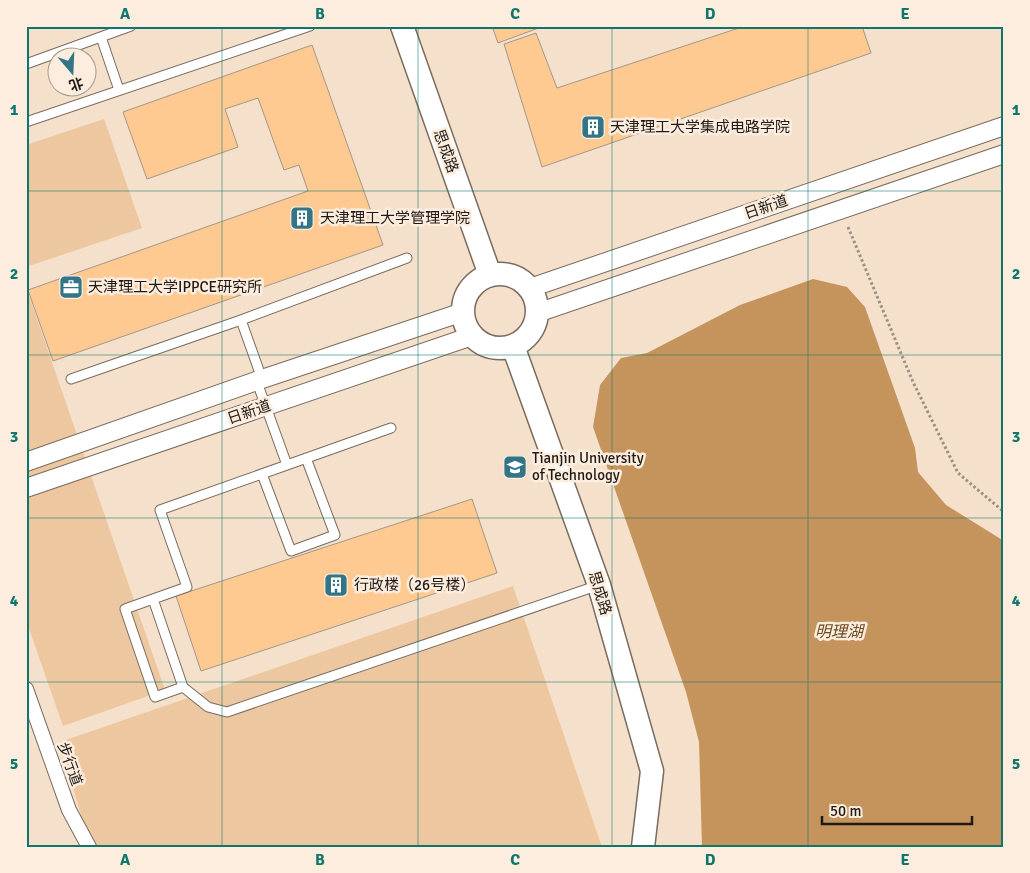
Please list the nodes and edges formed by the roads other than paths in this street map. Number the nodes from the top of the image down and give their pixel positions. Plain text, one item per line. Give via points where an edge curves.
1 (131, 26) edge
2 (310, 26) edge
3 (402, 26) edge
4 (100, 37) junction
5 (26, 64) edge
6 (119, 90) junction
7 (26, 122) edge
8 (1004, 126) edge
9 (1004, 154) edge
10 (408, 258) dead end
11 (490, 275) junction
12 (530, 288) junction
13 (462, 312) junction
14 (538, 314) junction
15 (241, 320) junction
16 (472, 336) junction
17 (513, 346) junction
18 (71, 379) dead end
19 (260, 381) junction
20 (266, 406) junction
21 (391, 428) dead end
22 (306, 458) junction
23 (26, 462) edge
24 (287, 465) junction
25 (262, 474) junction
26 (26, 488) edge
27 (599, 585) junction
28 (153, 599) junction
29 (183, 687) junction
30 (26, 689) edge
31 (89, 847) edge
32 (643, 847) edge

1 - 4 lane
2 - 6 lane
3 - 11 street, 思成路
4 - 5 lane
4 - 6 lane
6 - 7 lane
8 - 12 street, 日新道
9 - 14 street, 日新道
10 - 15 lane
11 - 12 street via 514,277
11 - 13 street via 471,288 464,299
12 - 14 street
13 - 16 street
13 - 19 street, 日新道
14 - 17 street via 529,335
15 - 18 lane
15 - 19 lane
16 - 17 street via 494,348
16 - 20 street, 日新道
17 - 27 street, 思成路
19 - 20 lane
19 - 23 street, 日新道
20 - 24 lane
20 - 26 street, 日新道
21 - 22 lane
22 - 24 lane
22 - 25 lane via 335,535 300,548 291,551
24 - 25 lane
25 - 28 lane via 160,510 187,587
27 - 29 lane via 228,712 208,707
27 - 32 street, 思成路 via 652,771
28 - 29 lane
28 - 29 lane via 125,609 155,697
30 - 31 street, 步行道 via 69,810

